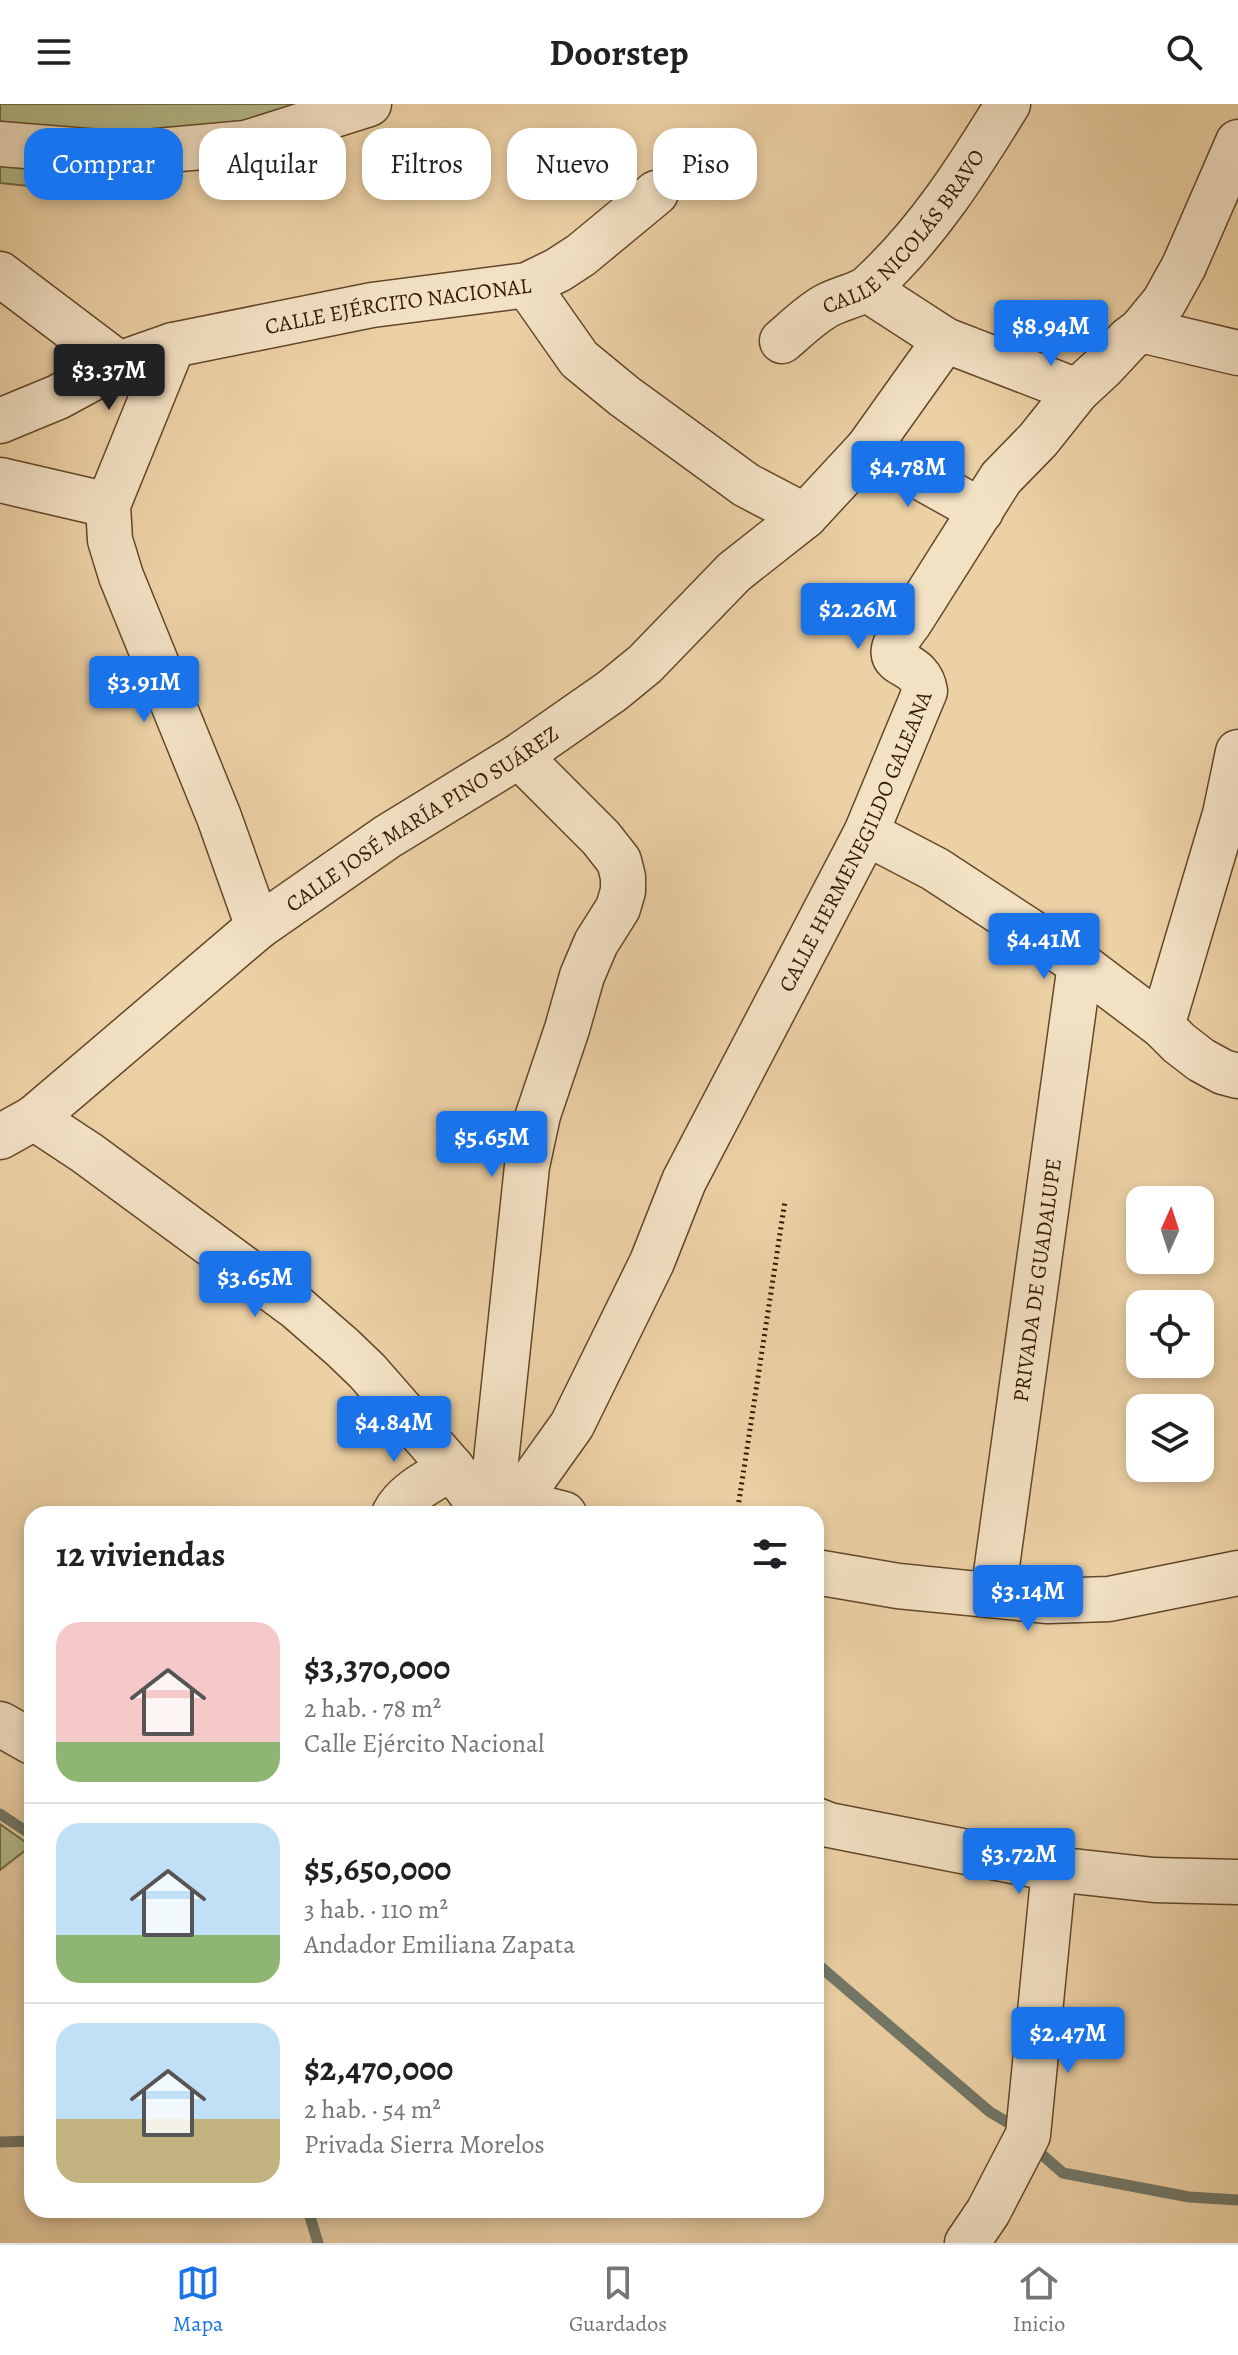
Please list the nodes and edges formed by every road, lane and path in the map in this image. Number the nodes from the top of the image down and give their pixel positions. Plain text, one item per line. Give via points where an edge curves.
1 (369, 104) edge
2 (1008, 104) edge
3 (1238, 142) edge
4 (0, 144) edge
5 (653, 195) edge
6 (0, 274) edge
7 (527, 285) junction
8 (868, 290) junction
9 (1141, 330) junction
10 (945, 340) junction
11 (782, 341) dead end
12 (173, 345) junction
13 (1238, 353) edge
14 (119, 364) junction
15 (1077, 391) junction
16 (0, 421) edge
17 (868, 448) junction
18 (0, 480) edge
19 (108, 505) junction
20 (981, 511) junction
21 (805, 516) junction
22 (1238, 752) edge
23 (519, 756) junction
24 (1232, 816) edge
25 (866, 833) junction
26 (258, 927) junction
27 (1080, 964) junction
28 (1162, 1026) junction
29 (1238, 1076) edge
30 (17, 1128) edge
31 (785, 1201) dead end
32 (452, 1468) junction
33 (399, 1506) edge
34 (493, 1506) edge
35 (496, 1506) edge
36 (499, 1506) edge
37 (738, 1506) edge
38 (824, 1573) edge
39 (1238, 1573) edge
40 (993, 1595) junction
41 (0, 1724) edge
42 (24, 1738) edge
43 (824, 1823) edge
44 (1054, 1869) junction
45 (1238, 1882) edge
46 (967, 2243) edge

1 - 4 street via 246,143 111,153
2 - 8 street, CALLE NICOLÁS BRAVO via 928,224
3 - 9 street, CALLE HERMENEGILDO GALEANA via 1184,266
5 - 7 street via 581,255
6 - 14 street
7 - 12 street, CALLE EJÉRCITO NACIONAL via 372,305
7 - 21 street, CALLE EJÉRCITO NACIONAL via 579,359 746,485
8 - 10 street
8 - 11 street, CALLE NICOLÁS BRAVO via 824,307
9 - 13 street
9 - 15 street, CALLE HERMENEGILDO GALEANA
10 - 15 street
10 - 17 street, CALLE JOSÉ MARÍA PINO SUÁREZ
12 - 14 street, CALLE EJÉRCITO NACIONAL
12 - 19 street
14 - 16 street, CALLE EJÉRCITO NACIONAL
15 - 20 street, CALLE HERMENEGILDO GALEANA via 1001,478
17 - 20 street
17 - 21 street, CALLE JOSÉ MARÍA PINO SUÁREZ
18 - 19 street
19 - 26 street via 110,540 121,576
20 - 25 street, CALLE HERMENEGILDO GALEANA via 893,645 896,659 919,676 925,691
21 - 23 street, CALLE JOSÉ MARÍA PINO SUÁREZ via 734,572 645,664
22 - 24 street
23 - 26 street, CALLE JOSÉ MARÍA PINO SUÁREZ via 387,837
23 - 35 street via 619,861 623,891 582,976 527,1166 496,1461
24 - 28 street
25 - 27 street via 935,869
25 - 36 street, CALLE HERMENEGILDO GALEANA via 684,1181 652,1262 572,1425
26 - 30 street, CALLE JOSÉ MARÍA PINO SUÁREZ
27 - 28 street
27 - 40 street, PRIVADA DE GUADALUPE
28 - 29 street via 1201,1060
30 - 32 street via 87,1153 296,1307 367,1371
31 - 37 path
32 - 33 street
32 - 34 street
38 - 40 street
39 - 40 street via 1109,1599 1048,1601
41 - 42 street
43 - 44 street
44 - 45 street
44 - 46 street via 1028,2135

